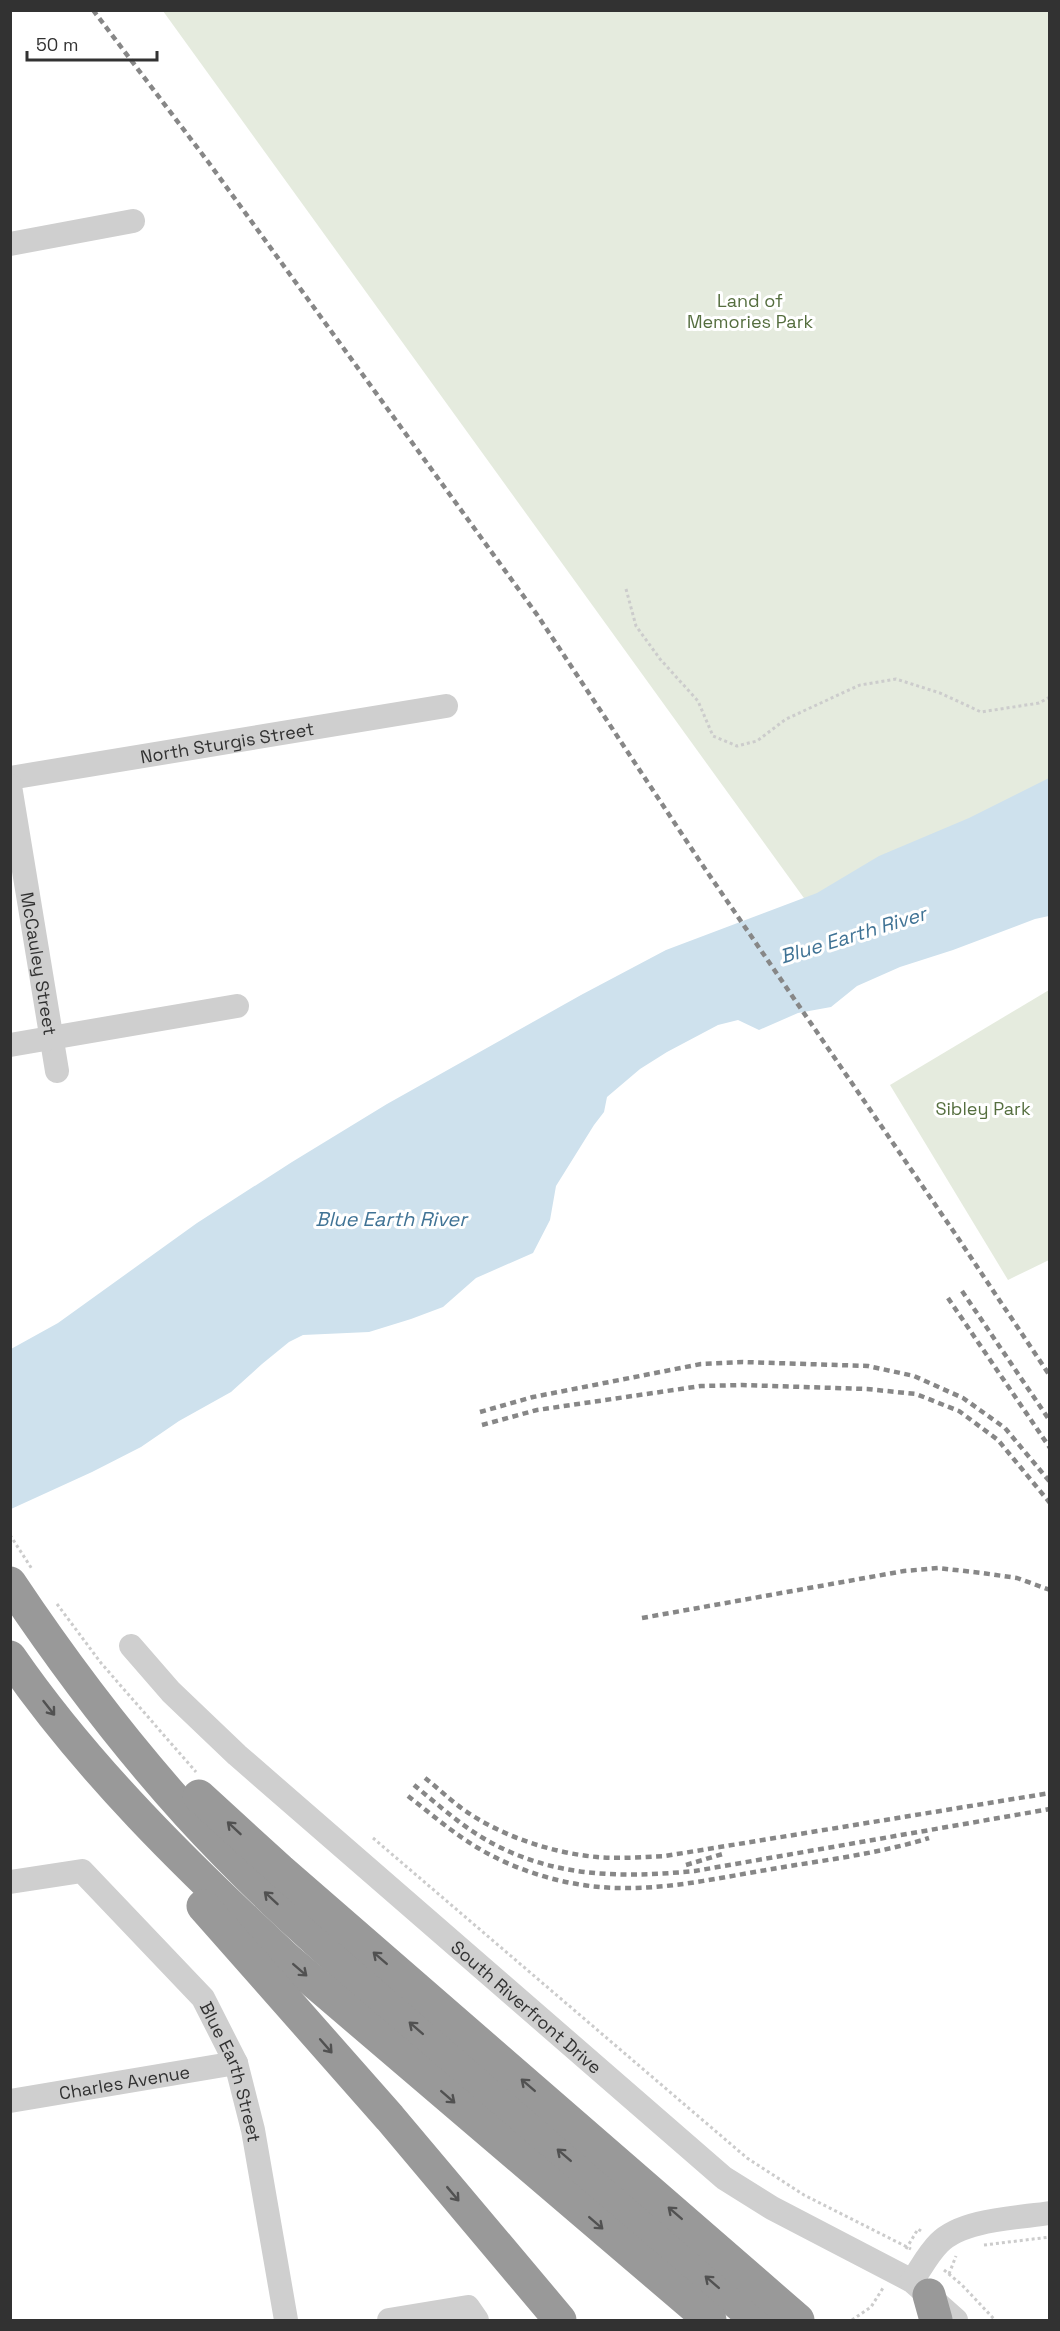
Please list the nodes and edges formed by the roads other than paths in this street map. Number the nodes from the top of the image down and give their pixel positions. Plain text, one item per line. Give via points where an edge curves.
1 (133, 221) dead end
2 (10, 244) edge
3 (446, 706) dead end
4 (10, 778) edge
5 (10, 786) edge
6 (237, 1006) dead end
7 (52, 1038) junction
8 (10, 1045) edge
9 (57, 1071) dead end
10 (10, 1583) edge
11 (131, 1646) dead end
12 (12, 1659) edge
13 (82, 1685) junction
14 (89, 1758) junction
15 (10, 1882) edge
16 (236, 2063) junction
17 (10, 2101) edge
18 (1050, 2213) edge
19 (924, 2288) edge
20 (472, 2314) edge
21 (286, 2320) edge
22 (389, 2320) edge
23 (560, 2320) edge
24 (710, 2320) edge
25 (757, 2320) edge
26 (798, 2320) edge
27 (956, 2320) edge

1 - 2 street
3 - 4 street, North Sturgis Street
5 - 7 street, McCauley Street
6 - 7 street
7 - 8 street
7 - 9 street, McCauley Street
10 - 13 highway
11 - 19 street, South Riverfront Drive via 171,1692 237,1755 724,2178 772,2208
12 -> 14 highway
25 -> 13 highway via 337,1960 264,1892 188,1814
26 -> 13 highway via 280,1870
14 -> 23 highway via 170,1869 390,2118
14 -> 24 highway via 174,1850 287,1959
15 - 16 street, Blue Earth Street via 82,1871 203,1998
16 - 17 street, Charles Avenue
16 - 21 street, Blue Earth Street via 253,2130
18 - 19 street via 982,2223 940,2241 928,2257
19 - 27 street, South Riverfront Drive
20 - 22 street

